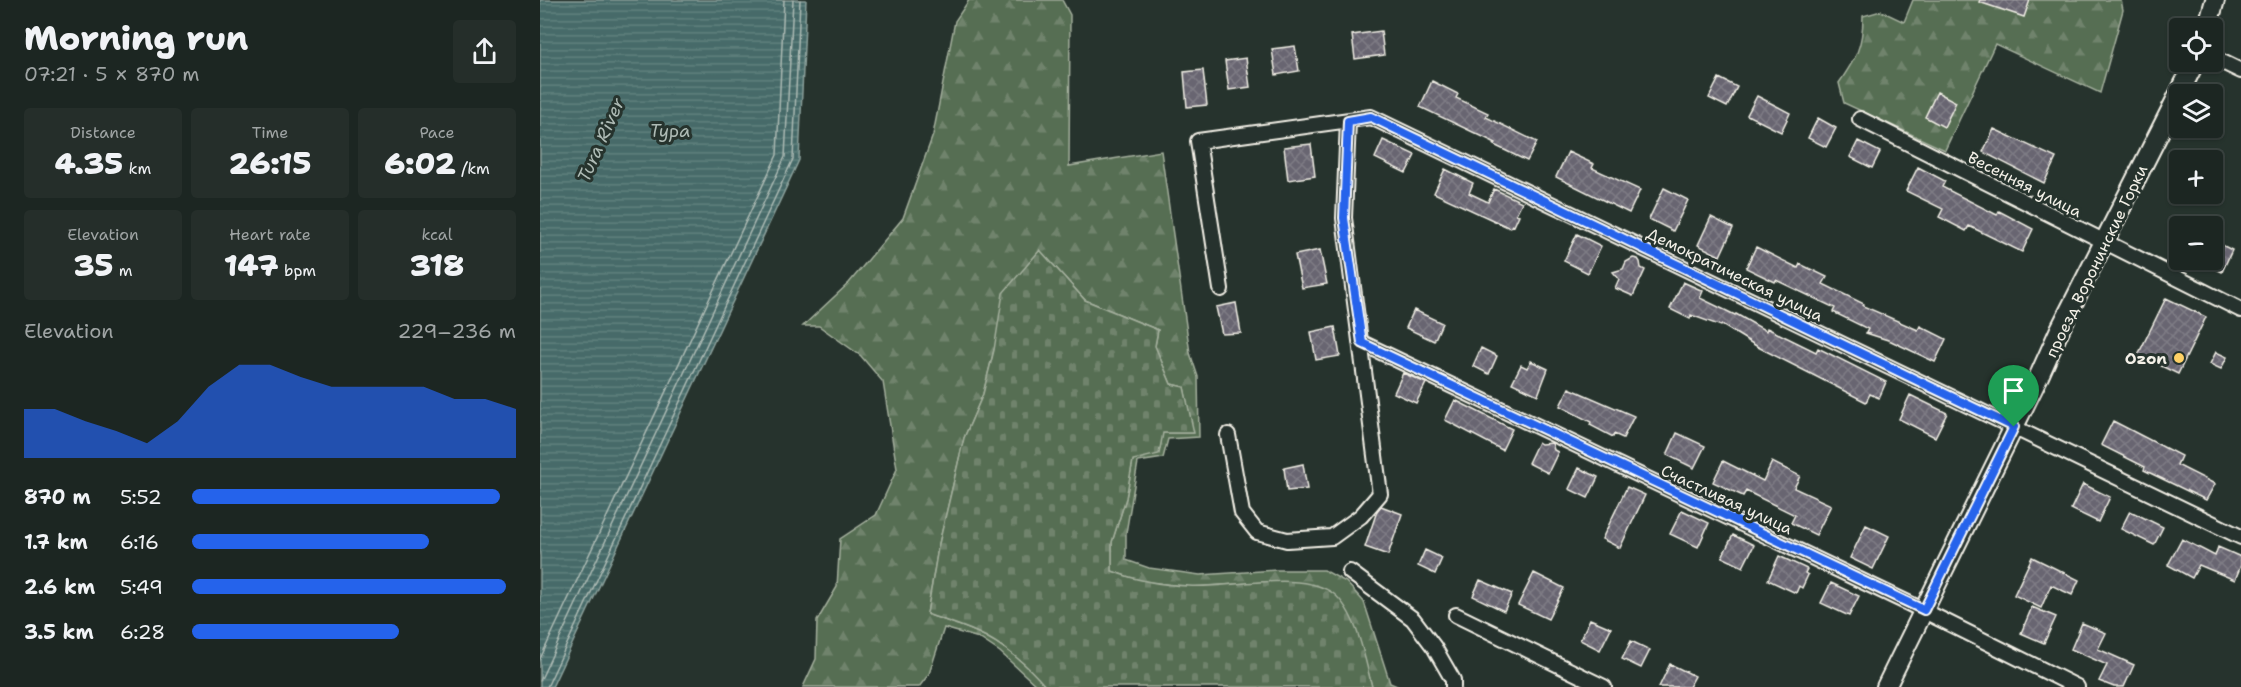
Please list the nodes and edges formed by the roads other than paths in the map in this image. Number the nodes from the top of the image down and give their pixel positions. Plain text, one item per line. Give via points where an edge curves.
1 (2211, 1) edge
2 (2208, 18) edge
3 (2223, 62) edge
4 (2241, 71) edge
5 (2190, 72) edge
6 (1860, 119) dead end
7 (1348, 121) junction
8 (2105, 243) junction
9 (1221, 289) dead end
10 (2241, 310) edge
11 (1362, 343) junction
12 (2014, 427) junction
13 (1228, 435) dead end
14 (2241, 537) edge
15 (1350, 572) dead end
16 (1924, 610) junction
17 (1456, 615) dead end
18 (1453, 687) edge
19 (1604, 687) edge
20 (1886, 687) edge
21 (2077, 687) edge

1 - 2 street
3 - 4 street
5 - 8 street, проезд Воронинские Горки
6 - 8 street, Весенняя улица
7 - 9 street, Демократическая улица via 1198,141
7 - 11 street via 1344,218
7 - 12 street, Демократическая улица via 1371,117
8 - 10 street, Весенняя улица
8 - 12 street, проезд Воронинские Горки
11 - 13 street via 1380,494 1361,516 1332,537 1287,540 1257,532 1242,513
11 - 16 street, Счастливая улица
12 - 14 street, Демократическая улица
12 - 16 street, проезд Воронинские Горки
15 - 18 street via 1413,619 1434,647 1453,680
16 - 20 street, проезд Воронинские Горки
16 - 21 street, Счастливая улица
17 - 19 street

